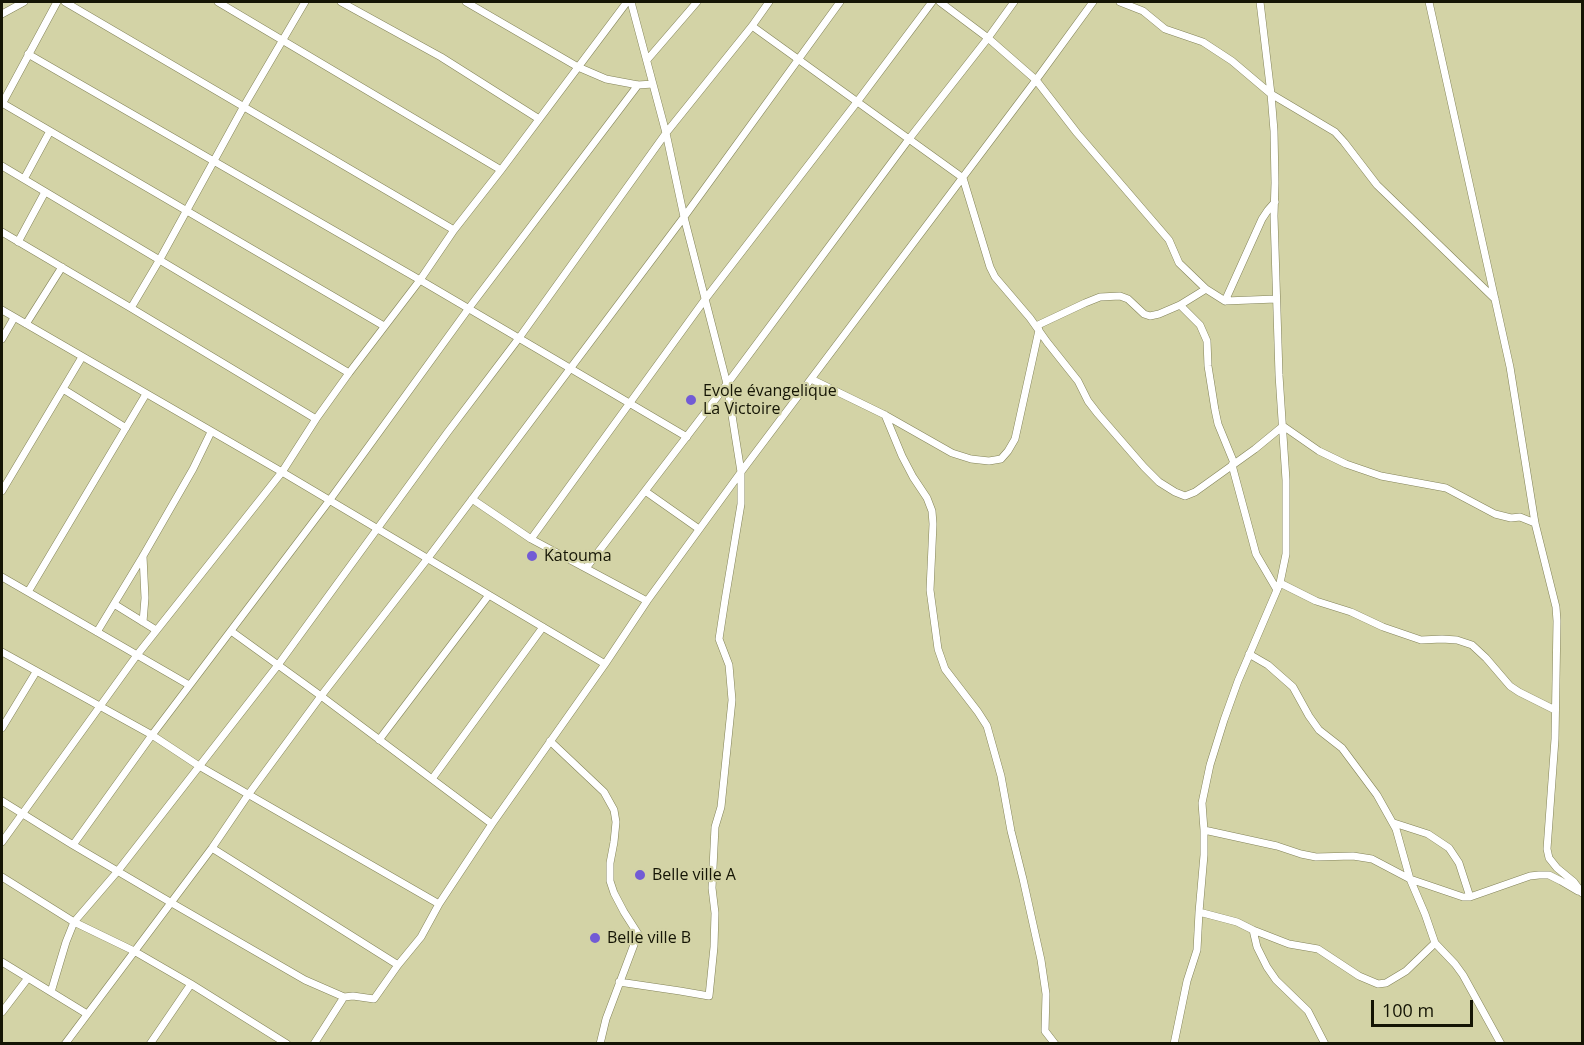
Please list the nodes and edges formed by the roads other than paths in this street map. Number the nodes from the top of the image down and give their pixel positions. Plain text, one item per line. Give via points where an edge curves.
1 (24, 2) edge
2 (57, 2) edge
3 (65, 2) edge
4 (218, 2) edge
5 (305, 2) edge
6 (341, 2) edge
7 (466, 2) edge
8 (629, 2) edge
9 (697, 2) edge
10 (769, 2) edge
11 (840, 2) edge
12 (932, 2) edge
13 (940, 2) edge
14 (1014, 2) edge
15 (1093, 2) edge
16 (1120, 2) edge
17 (1260, 2) edge
18 (1429, 2) edge
19 (2, 14) edge
20 (752, 26) junction
21 (988, 38) junction
22 (284, 40) junction
23 (28, 54) junction
24 (800, 59) junction
25 (647, 60) junction
26 (578, 67) junction
27 (1036, 80) junction
28 (653, 84) junction
29 (638, 85) junction
30 (1271, 94) junction
31 (857, 102) junction
32 (2, 103) edge
33 (244, 106) junction
34 (539, 119) junction
35 (50, 131) junction
36 (666, 133) junction
37 (909, 139) junction
38 (213, 160) junction
39 (2, 166) edge
40 (501, 170) junction
41 (963, 178) junction
42 (24, 179) junction
43 (45, 192) junction
44 (1275, 202) junction
45 (187, 210) junction
46 (684, 217) junction
47 (454, 230) junction
48 (2, 232) edge
49 (18, 242) junction
50 (160, 259) junction
51 (62, 267) junction
52 (420, 280) junction
53 (1206, 289) junction
54 (706, 298) junction
55 (1276, 299) junction
56 (1495, 299) junction
57 (1225, 301) junction
58 (1180, 305) junction
59 (131, 308) junction
60 (469, 308) junction
61 (2, 310) edge
62 (14, 318) junction
63 (26, 324) junction
64 (384, 326) junction
65 (1038, 328) junction
66 (519, 338) junction
67 (2, 339) edge
68 (82, 357) junction
69 (570, 368) junction
70 (349, 373) junction
71 (811, 379) junction
72 (727, 384) junction
73 (63, 389) junction
74 (146, 394) junction
75 (630, 404) junction
76 (885, 415) junction
77 (316, 419) junction
78 (1283, 426) junction
79 (126, 429) junction
80 (211, 432) junction
81 (687, 437) junction
82 (1233, 464) junction
83 (282, 472) junction
84 (741, 472) junction
85 (2, 491) edge
86 (645, 491) junction
87 (472, 499) junction
88 (329, 501) junction
89 (1534, 523) junction
90 (378, 529) junction
91 (699, 529) junction
92 (531, 539) junction
93 (143, 556) junction
94 (428, 558) junction
95 (586, 568) junction
96 (2, 577) edge
97 (1279, 587) junction
98 (28, 592) junction
99 (489, 595) junction
100 (647, 601) junction
101 (114, 604) junction
102 (143, 622) junction
103 (543, 627) junction
104 (156, 630) junction
105 (231, 631) junction
106 (97, 632) junction
107 (2, 652) edge
108 (1249, 654) junction
109 (137, 655) junction
110 (605, 664) junction
111 (278, 665) junction
112 (36, 672) junction
113 (189, 686) junction
114 (321, 696) junction
115 (100, 706) junction
116 (1555, 710) junction
117 (2, 728) edge
118 (152, 735) junction
119 (379, 740) junction
120 (550, 741) junction
121 (199, 766) junction
122 (432, 779) junction
123 (248, 795) junction
124 (2, 801) edge
125 (22, 813) junction
126 (1394, 823) junction
127 (492, 824) junction
128 (1204, 830) junction
129 (2, 842) edge
130 (73, 845) junction
131 (212, 848) junction
132 (117, 872) junction
133 (2, 877) edge
134 (1410, 879) junction
135 (1582, 893) edge
136 (1470, 897) junction
137 (170, 902) junction
138 (439, 904) junction
139 (1198, 912) junction
140 (74, 922) junction
141 (1253, 930) junction
142 (1435, 943) junction
143 (134, 951) junction
144 (2, 962) edge
145 (398, 965) junction
146 (28, 978) junction
147 (619, 982) junction
148 (191, 984) junction
149 (51, 992) junction
150 (344, 997) junction
151 (2, 1012) edge
152 (87, 1014) junction
153 (154, 1042) edge
154 (65, 1044) edge
155 (287, 1044) edge
156 (314, 1044) edge
157 (600, 1044) edge
158 (1054, 1044) edge
159 (1174, 1044) edge
160 (1324, 1044) edge
161 (1501, 1044) edge

1 - 19 street
2 - 23 street
3 - 33 street
4 - 22 street
5 - 22 street
6 - 34 street via 451,63
7 - 26 street
8 - 25 street
8 - 26 street
9 - 25 street
10 - 20 street
11 - 24 street
12 - 31 street
13 - 21 street
14 - 21 street
15 - 27 street
16 - 30 street via 1143,11 1166,29 1203,42
17 - 30 street
18 - 56 street
20 - 24 street
20 - 36 street
21 - 27 street
21 - 37 street
22 - 33 street
22 - 40 street
23 - 32 street
23 - 38 street
24 - 31 street
24 - 46 street
25 - 28 street
26 - 29 street via 606,79
26 - 34 street
27 - 41 street
27 - 53 street via 1169,240 1179,263
28 - 29 street
28 - 36 street
29 - 60 street
30 - 44 street
30 - 56 street via 1335,132 1377,185
31 - 37 street
31 - 54 street
32 - 35 street
33 - 38 street
33 - 47 street
34 - 40 street
35 - 42 street
35 - 45 street
36 - 46 street
36 - 66 street
37 - 41 street
37 - 72 street
38 - 45 street
38 - 52 street
39 - 42 street
40 - 47 street
41 - 65 street via 990,267
41 - 71 street
42 - 43 street
43 - 49 street
43 - 50 street
44 - 55 street
44 - 57 street via 1262,219
45 - 50 street
45 - 64 street
46 - 54 street
46 - 69 street
47 - 52 street
48 - 49 street
49 - 51 street
50 - 59 street
50 - 70 street
51 - 59 street
51 - 63 street
52 - 60 street
52 - 64 street
53 - 57 street
53 - 58 street
54 - 72 street
54 - 75 street
55 - 57 street
55 - 78 street
56 - 89 street via 1510,367
58 - 65 street via 1150,316 1128,299 1100,297
58 - 82 street via 1200,325 1207,341 1215,410
59 - 77 street
60 - 66 street
60 - 88 street
61 - 62 street
62 - 63 street
62 - 67 street
63 - 68 street
64 - 70 street
65 - 76 street via 1015,439 1001,459 971,459 952,453
65 - 82 street via 1098,414 1159,482 1185,495
66 - 69 street
66 - 90 street
68 - 73 street
68 - 74 street
69 - 75 street
69 - 87 street
70 - 77 street
71 - 76 street
71 - 84 street
72 - 81 street
72 - 84 street
73 - 79 street
73 - 85 street
74 - 79 street
74 - 80 street
75 - 81 street
75 - 92 street
76 - 158 street via 932,511 930,590 938,649 945,669 978,712 990,736 1041,960 1046,994 1045,1031
77 - 83 street
78 - 82 street
78 - 89 street via 1346,464 1381,476 1446,488 1495,514
78 - 97 street via 1286,554
79 - 98 street
80 - 83 street
80 - 93 street
81 - 86 street
82 - 97 street via 1256,554
83 - 88 street
83 - 104 street
84 - 91 street
84 - 147 street via 741,504 719,639 729,665 732,700 721,807 715,827 714,947 709,996
86 - 91 street
86 - 95 street
87 - 92 street
87 - 94 street
88 - 90 street
88 - 105 street
89 - 116 street via 1556,607
90 - 94 street
90 - 111 street
91 - 100 street
92 - 95 street
93 - 101 street
93 - 102 street
94 - 99 street
94 - 114 street
95 - 100 street
96 - 98 street
97 - 108 street
97 - 116 street via 1421,640 1457,640 1472,645 1510,686
98 - 106 street
99 - 103 street
99 - 119 street
100 - 110 street
101 - 102 street
101 - 106 street
102 - 104 street
103 - 110 street
103 - 122 street
104 - 109 street
105 - 111 street
105 - 113 street
106 - 109 street
107 - 112 street
108 - 126 street via 1293,687 1319,730 1342,748
108 - 128 street via 1210,765 1202,803
109 - 113 street
109 - 115 street
110 - 120 street
111 - 114 street
111 - 121 street
112 - 115 street
112 - 117 street
113 - 118 street
114 - 119 street
114 - 123 street
115 - 118 street
115 - 125 street
116 - 135 street via 1546,849 1553,863
118 - 121 street
118 - 130 street
119 - 122 street
120 - 127 street
120 - 147 street via 604,792 614,810 610,881 638,934
121 - 123 street
121 - 132 street
122 - 127 street
123 - 131 street
123 - 138 street
124 - 125 street
125 - 129 street
125 - 130 street
126 - 134 street
126 - 136 street via 1428,834 1449,848 1459,863
127 - 138 street
128 - 134 street via 1316,857 1372,859
128 - 139 street
130 - 132 street
131 - 137 street
131 - 145 street
132 - 137 street
132 - 140 street
133 - 140 street
134 - 136 street
134 - 142 street
135 - 136 street via 1549,875 1539,875
137 - 143 street
137 - 150 street via 305,980
138 - 145 street via 421,937
139 - 141 street
139 - 159 street via 1197,950
140 - 143 street
140 - 149 street
141 - 142 street via 1289,944 1318,949 1378,984 1406,971
141 - 160 street via 1267,967 1308,1011
142 - 161 street via 1463,975
143 - 148 street
143 - 152 street
144 - 146 street
145 - 150 street via 374,999
146 - 149 street
146 - 151 street
147 - 157 street
148 - 153 street
148 - 155 street
149 - 152 street
150 - 156 street
152 - 154 street

